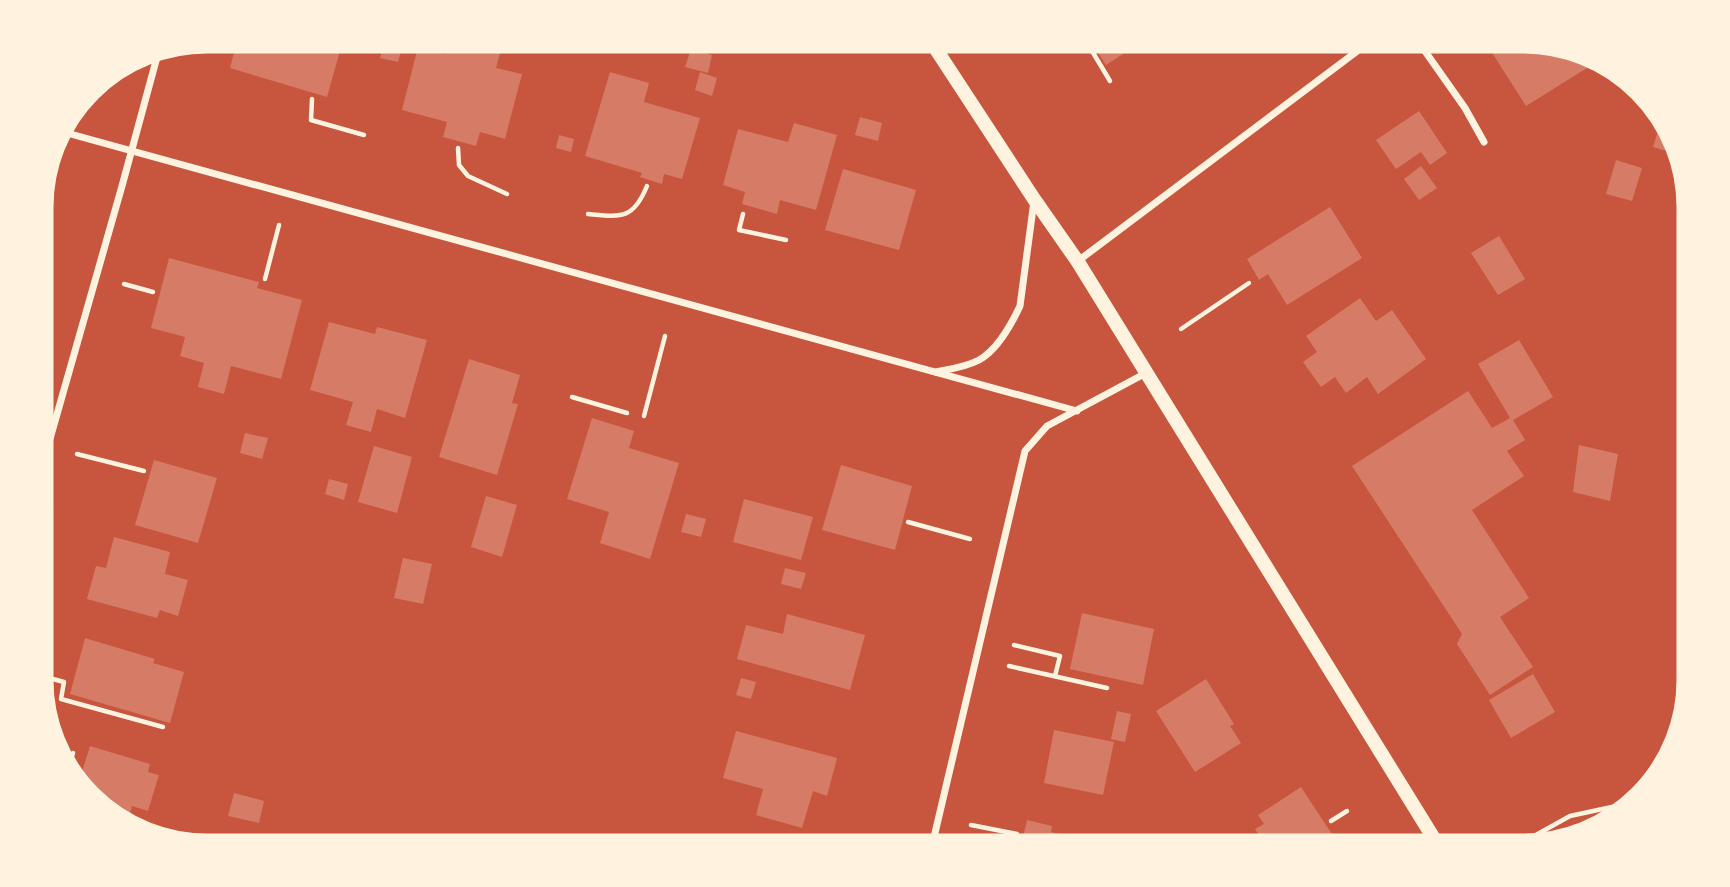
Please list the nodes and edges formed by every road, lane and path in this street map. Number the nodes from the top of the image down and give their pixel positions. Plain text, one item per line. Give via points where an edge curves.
1 (936, 49) edge
2 (1091, 49) edge
3 (1361, 49) edge
4 (1423, 49) edge
5 (157, 57) edge
6 (1110, 81) dead end
7 (312, 99) dead end
8 (67, 133) edge
9 (363, 135) dead end
10 (1484, 142) dead end
11 (458, 148) dead end
12 (132, 150) junction
13 (648, 186) dead end
14 (507, 194) dead end
15 (1034, 198) junction
16 (588, 214) dead end
17 (743, 214) dead end
18 (279, 225) dead end
19 (786, 240) dead end
20 (1078, 262) junction
21 (265, 279) dead end
22 (122, 283) dead end
23 (1250, 283) dead end
24 (153, 292) dead end
25 (1181, 328) dead end
26 (666, 336) dead end
27 (935, 372) junction
28 (1147, 373) junction
29 (572, 397) dead end
30 (1077, 411) junction
31 (627, 413) dead end
32 (644, 416) dead end
33 (49, 442) edge
34 (73, 453) dead end
35 (144, 471) dead end
36 (908, 522) dead end
37 (970, 538) dead end
38 (1014, 645) dead end
39 (1009, 666) dead end
40 (1055, 676) junction
41 (49, 678) edge
42 (1107, 688) dead end
43 (163, 727) dead end
44 (73, 753) dead end
45 (71, 760) edge
46 (1618, 806) edge
47 (1347, 811) dead end
48 (1331, 821) dead end
49 (971, 825) dead end
50 (1017, 834) dead end
51 (934, 838) edge
52 (1434, 838) edge
53 (1531, 838) edge

1 - 15 main road
2 - 6 path
3 - 20 street
4 - 10 street
5 - 12 street
7 - 9 path via 310,120
8 - 12 street
11 - 14 path via 459,165 468,176
12 - 27 street
12 - 33 street
13 - 16 path via 631,212 615,217
15 - 20 main road
15 - 27 street via 1015,316 984,357
17 - 19 path via 739,230
18 - 21 path
20 - 28 main road
22 - 24 path
23 - 25 path
26 - 32 path
27 - 30 street
28 - 30 street
28 - 52 main road
29 - 31 path
30 - 51 street via 1048,426 1025,451
34 - 35 path
36 - 37 path
38 - 40 path via 1060,656
39 - 40 path
40 - 42 path
41 - 43 path via 64,682 61,699
44 - 45 path
46 - 53 path via 1570,816
47 - 48 path
49 - 50 path

